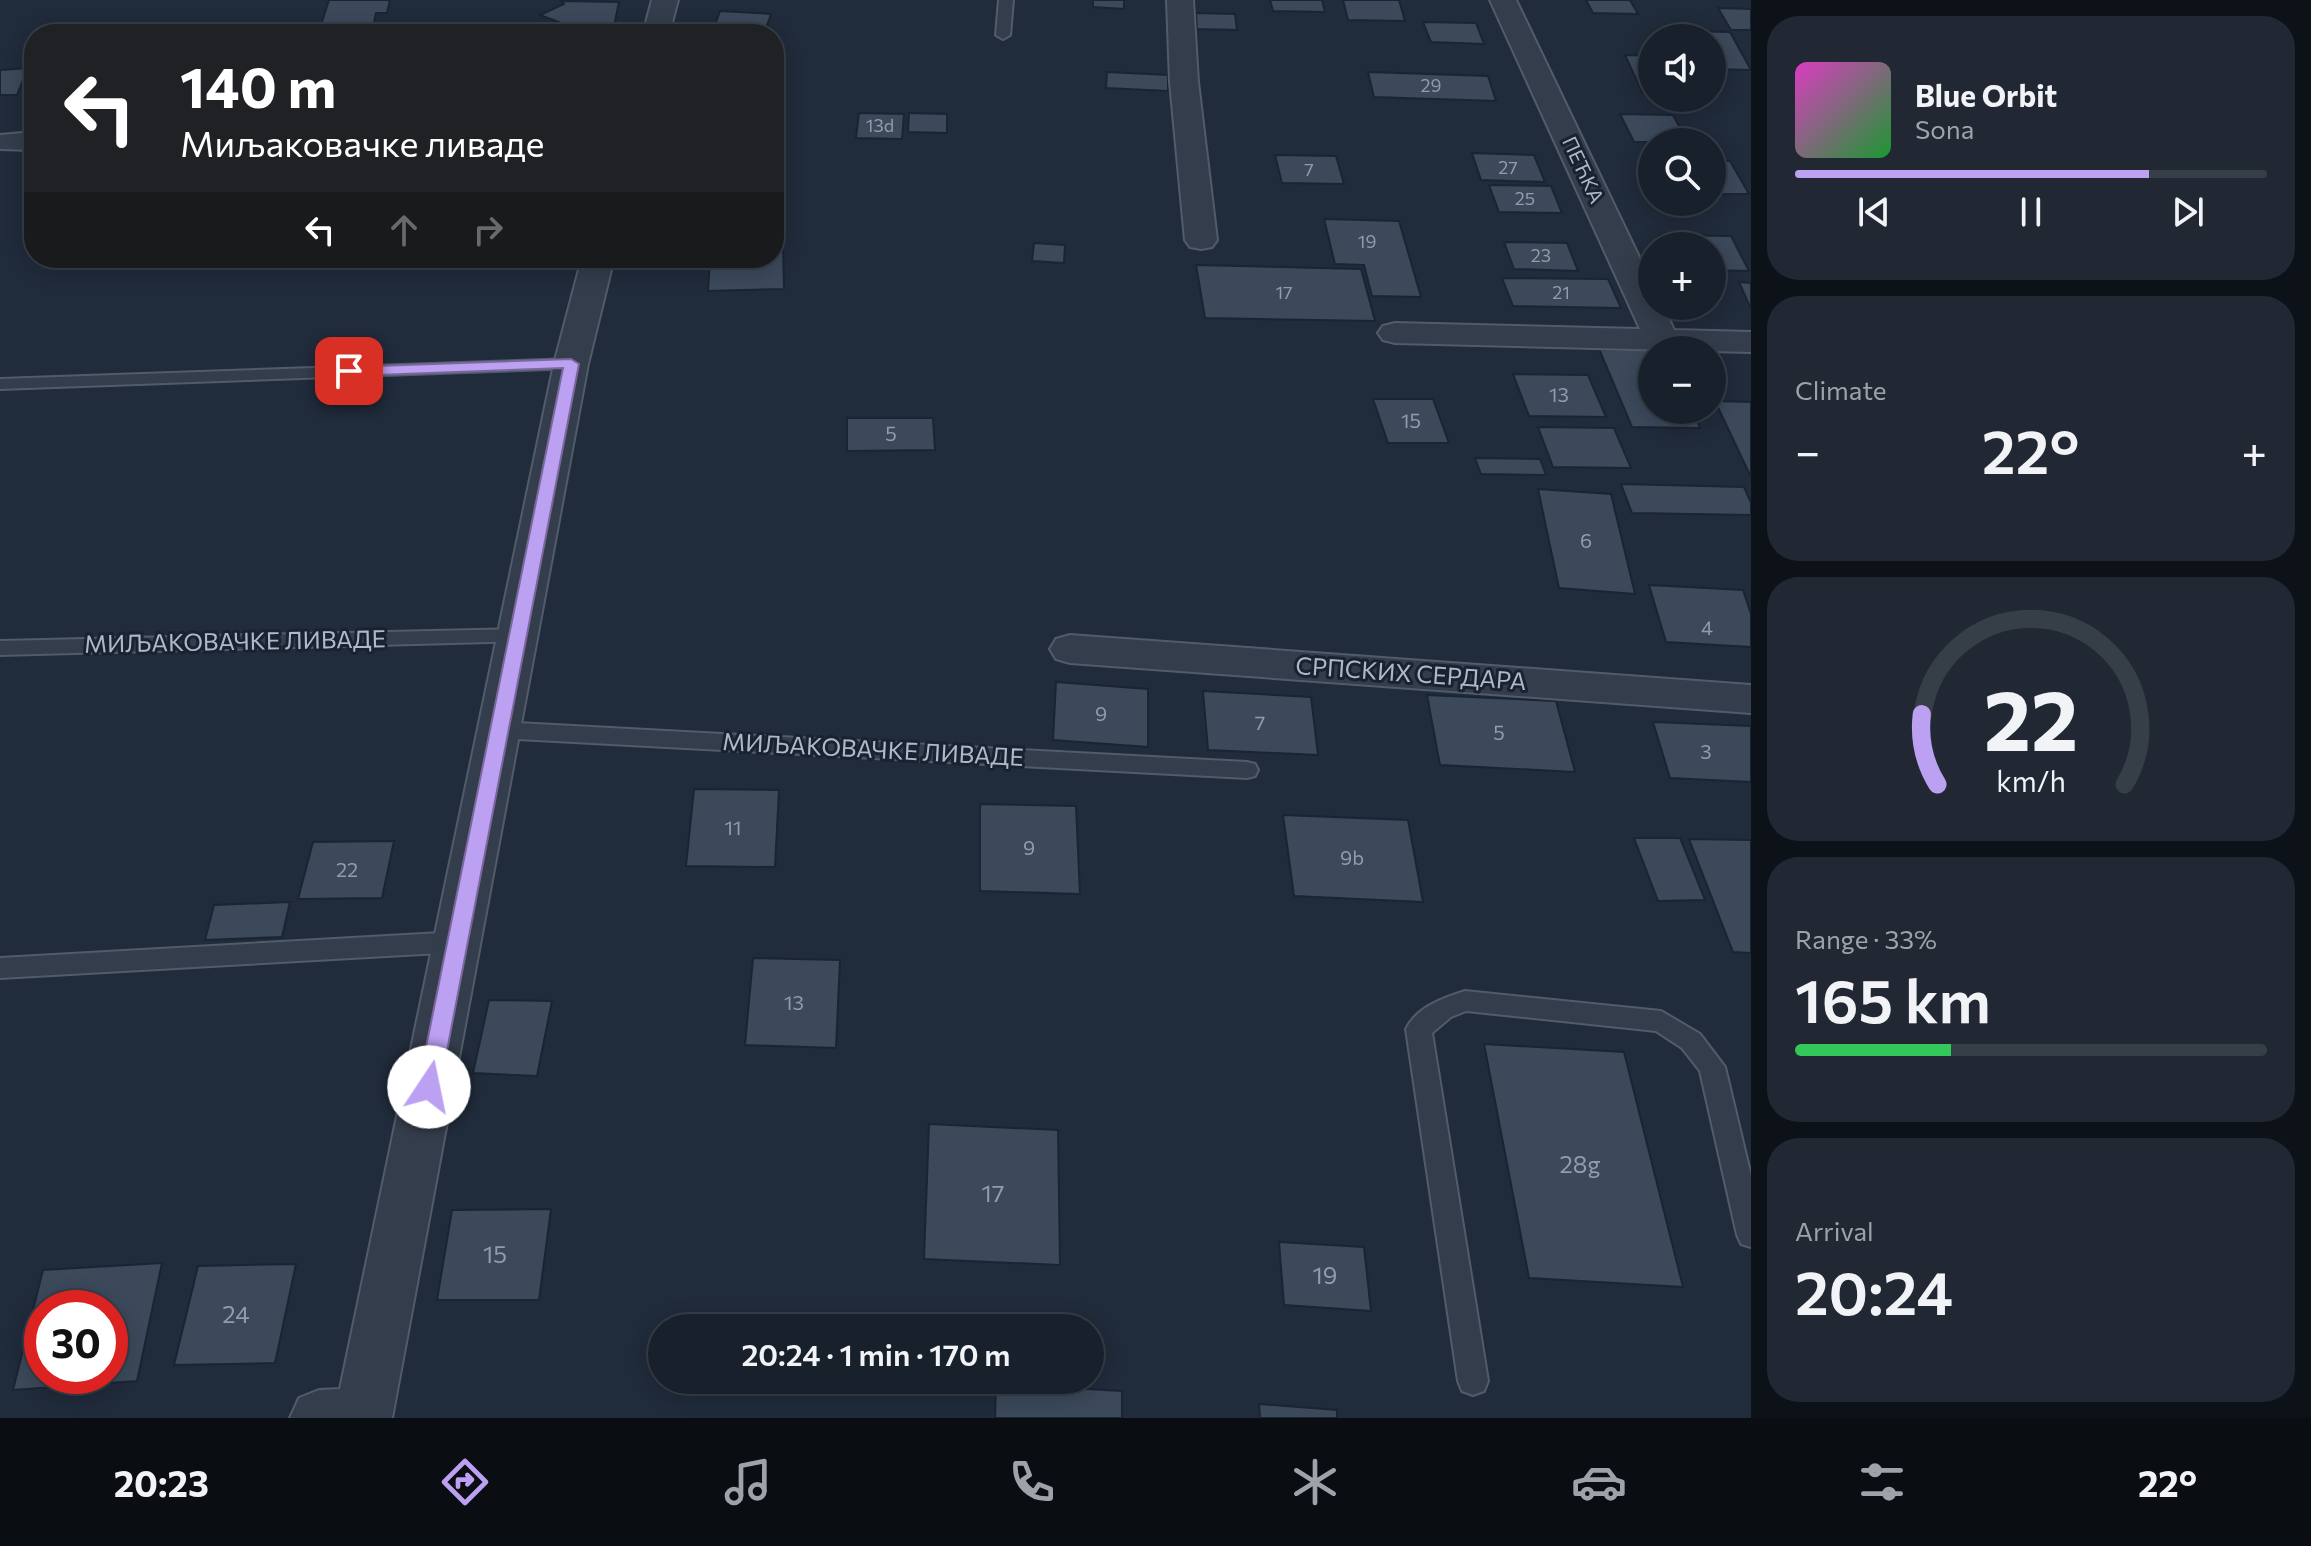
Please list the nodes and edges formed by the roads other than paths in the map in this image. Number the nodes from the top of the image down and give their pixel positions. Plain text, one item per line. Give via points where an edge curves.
1 (665, 0) edge
2 (1006, 0) edge
3 (1180, 0) edge
4 (1503, 0) edge
5 (659, 24) edge
6 (1003, 35) dead end
7 (1201, 240) dead end
8 (595, 268) edge
9 (1395, 333) dead end
10 (1660, 336) edge
11 (1638, 339) edge
12 (1726, 341) edge
13 (1751, 342) edge
14 (571, 364) junction
15 (0, 384) edge
16 (518, 636) junction
17 (0, 648) edge
18 (1070, 649) dead end
19 (1751, 699) edge
20 (500, 730) junction
21 (1247, 770) dead end
22 (458, 942) junction
23 (0, 968) edge
24 (1751, 1235) edge
25 (1473, 1381) dead end
26 (348, 1417) edge

1 - 5 street
2 - 6 lane
3 - 7 street
4 - 10 street, ПЕЋКА
8 - 14 street
9 - 11 street
12 - 13 street
14 - 15 lane
14 - 16 street
16 - 17 lane, МИЉАКОВАЧКЕ ЛИВАДЕ
16 - 20 street
18 - 19 street, СРПСКИХ СЕРДАРА
20 - 21 lane, МИЉАКОВАЧКЕ ЛИВАДЕ
20 - 22 street
22 - 23 lane
22 - 26 street
24 - 25 lane via 1712,1067 1691,1041 1661,1021 1465,1001 1442,1010 1419,1029

